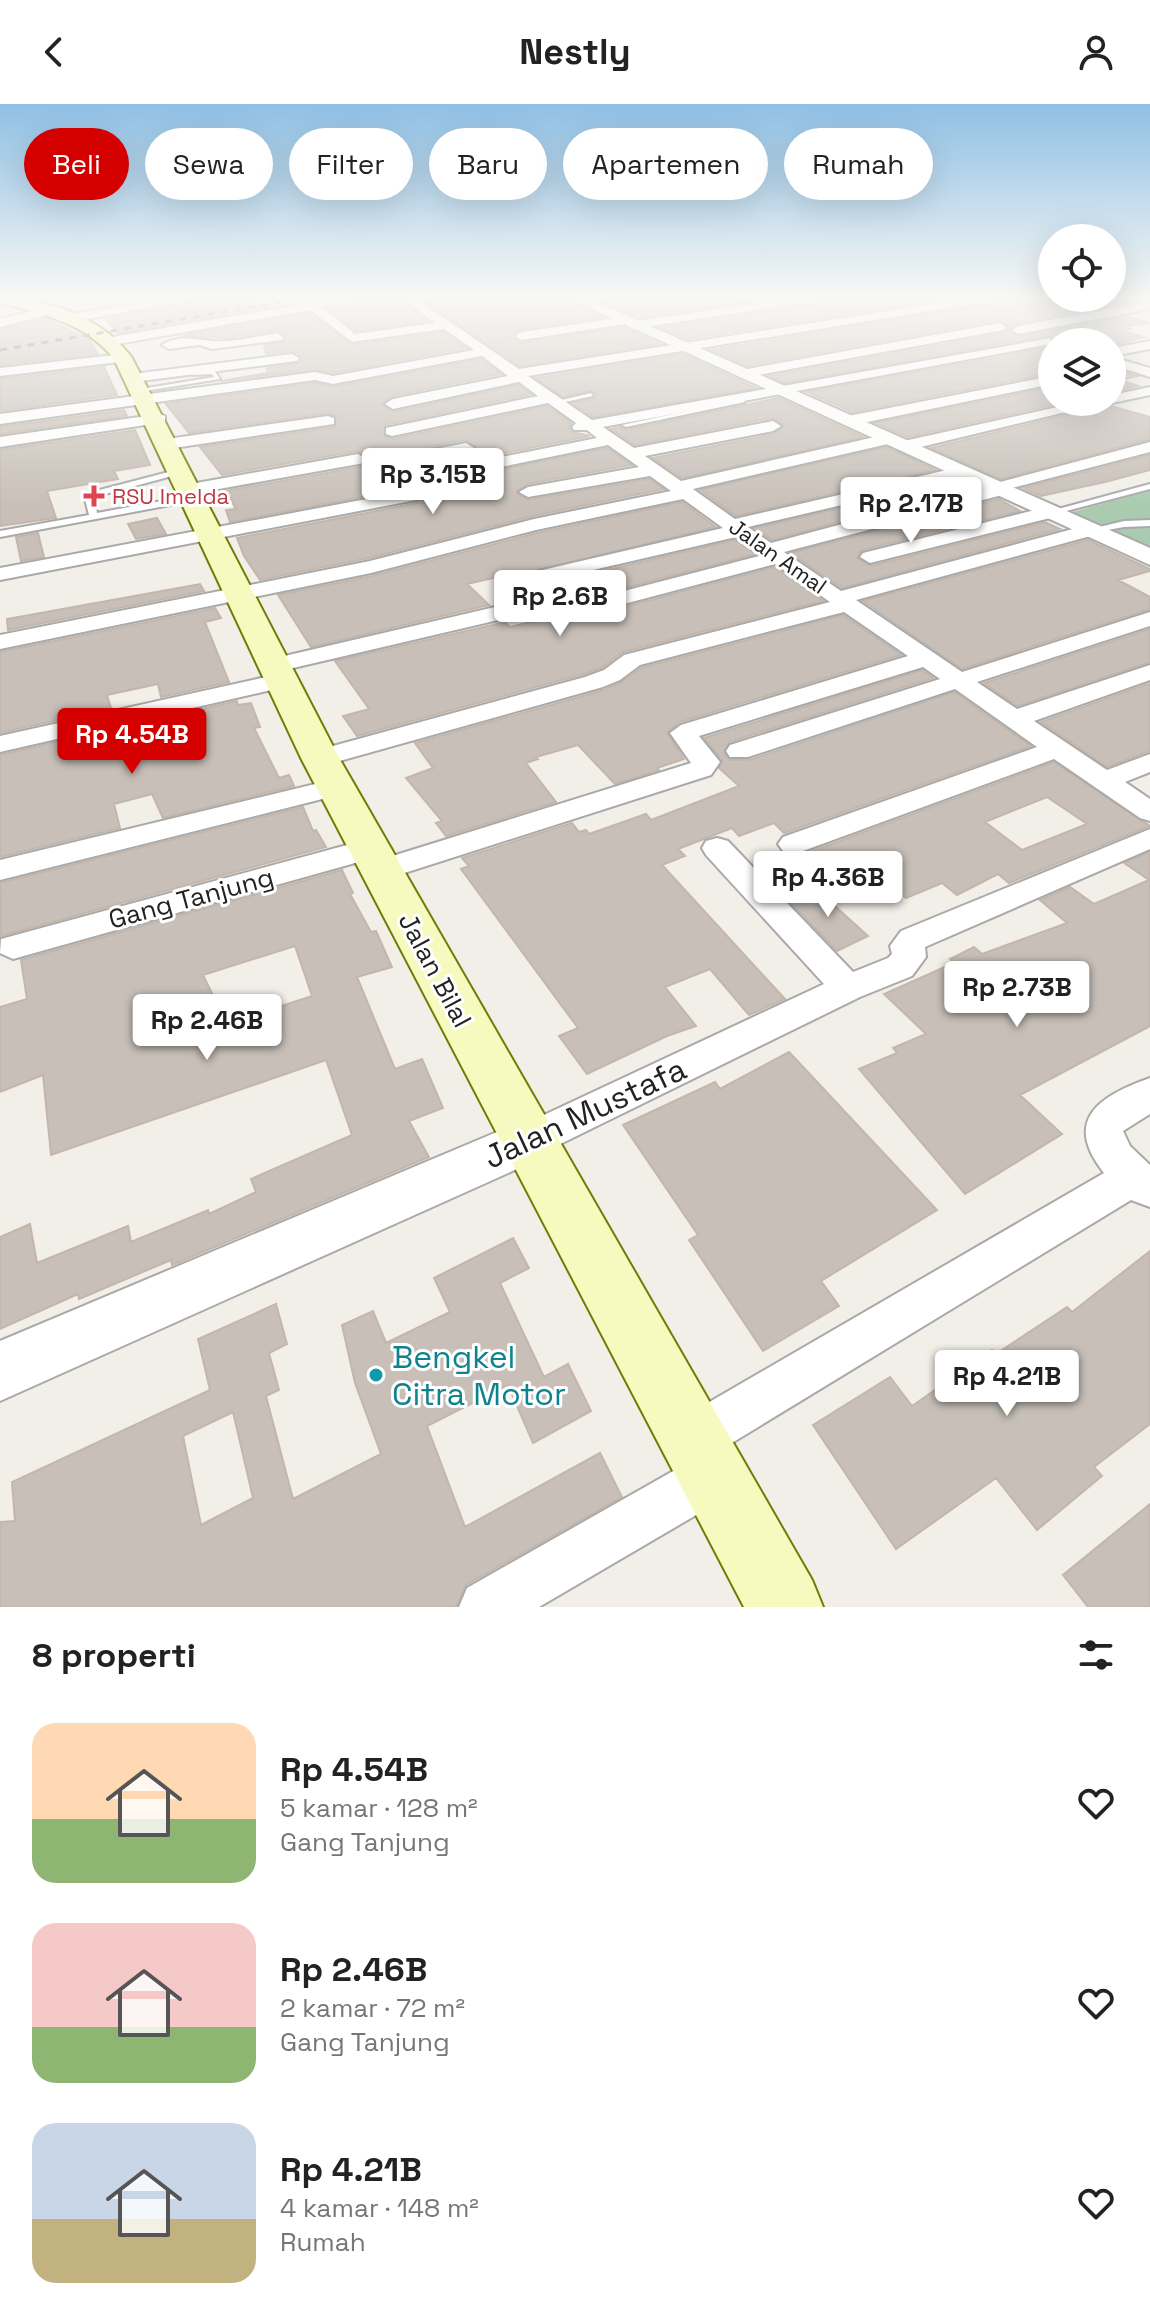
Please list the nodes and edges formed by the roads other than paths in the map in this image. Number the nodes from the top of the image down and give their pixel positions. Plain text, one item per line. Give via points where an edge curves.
1 (109, 368) edge
2 (151, 368) edge
3 (174, 368) edge
4 (200, 368) edge
5 (256, 368) edge
6 (397, 368) edge
7 (506, 368) edge
8 (544, 368) edge
9 (729, 368) edge
10 (777, 368) edge
11 (905, 368) edge
12 (0, 372) edge
13 (513, 373) junction
14 (742, 374) junction
15 (1038, 383) edge
16 (780, 391) junction
17 (1150, 391) edge
18 (73, 393) dead end
19 (378, 393) dead end
20 (591, 395) dead end
21 (1126, 396) edge
22 (143, 400) junction
23 (552, 400) junction
24 (393, 404) dead end
25 (1038, 414) edge
26 (0, 419) edge
27 (328, 421) dead end
28 (848, 421) junction
29 (589, 425) junction
30 (626, 425) dead end
31 (773, 426) dead end
32 (392, 431) dead end
33 (560, 431) dead end
34 (610, 440) junction
35 (0, 442) edge
36 (896, 443) junction
37 (485, 445) dead end
38 (1150, 447) edge
39 (0, 452) edge
40 (631, 454) junction
41 (358, 459) dead end
42 (411, 459) dead end
43 (654, 470) junction
44 (960, 472) junction
45 (1150, 486) edge
46 (996, 489) junction
47 (682, 490) junction
48 (528, 492) dead end
49 (1051, 512) junction
50 (93, 515) junction
51 (1150, 523) edge
52 (736, 528) junction
53 (1091, 530) junction
54 (0, 534) edge
55 (211, 535) junction
56 (773, 554) junction
57 (870, 557) dead end
58 (1150, 557) edge
59 (0, 574) edge
60 (528, 579) dead end
61 (239, 596) junction
62 (843, 601) junction
63 (605, 603) dead end
64 (529, 606) dead end
65 (1150, 619) edge
66 (0, 642) edge
67 (927, 658) junction
68 (1150, 672) edge
69 (280, 673) junction
70 (959, 679) junction
71 (1017, 718) junction
72 (0, 744) edge
73 (1059, 748) junction
74 (739, 751) dead end
75 (1150, 762) edge
76 (328, 773) junction
77 (1105, 780) junction
78 (1150, 812) edge
79 (1150, 838) edge
80 (793, 844) dead end
81 (717, 848) dead end
82 (375, 859) junction
83 (0, 870) edge
84 (13, 947) dead end
85 (848, 988) junction
86 (1150, 1094) edge
87 (528, 1141) junction
88 (1142, 1183) edge
89 (0, 1371) edge
90 (703, 1458) junction
91 (486, 1607) edge
92 (785, 1607) edge

1 - 22 main road
2 - 22 street
3 - 22 street
4 - 22 street
5 - 22 street
6 - 22 street
7 - 13 street, Jalan Amal
8 - 13 street
9 - 14 street
10 - 14 street
11 - 16 street
12 - 22 street
13 - 19 street
13 - 23 street, Jalan Amal
13 - 24 street
14 - 16 street
15 - 28 street
16 - 28 street
16 - 29 street
16 - 30 lane
17 - 21 street
18 - 22 street
20 - 23 lane
22 - 22 lane via 218,378 209,371
22 - 26 street
22 - 27 street
22 - 35 street
22 - 39 street
22 - 41 street
22 - 50 lane
22 - 50 lane via 89,499
22 - 55 main road, Jalan Bilal
23 - 29 street, Jalan Amal
23 - 32 street
25 - 36 street
28 - 36 street
29 - 33 street
29 - 34 street, Jalan Amal
31 - 40 street
34 - 40 street, Jalan Amal
34 - 55 street via 432,476 428,480 437,491
36 - 44 street
36 - 47 street
37 - 42 street
38 - 46 street
40 - 43 street, Jalan Amal
43 - 47 street, Jalan Amal
43 - 48 street
44 - 46 street
44 - 52 street
45 - 49 lane
46 - 49 street
46 - 56 street
47 - 52 street, Jalan Amal
47 - 61 street
49 - 53 street
49 - 57 street
50 - 54 lane
51 - 53 lane
52 - 56 street, Jalan Amal
52 - 60 street
53 - 58 street
53 - 62 street
55 - 59 street
55 - 61 main road, Jalan Bilal
56 - 62 street, Jalan Amal
56 - 63 street
61 - 66 street
61 - 69 main road, Jalan Bilal
62 - 67 street, Jalan Amal
62 - 76 street via 632,660 594,682
64 - 69 street
65 - 70 street
67 - 70 street, Jalan Amal
67 - 82 street, Gang Tanjung via 683,733 707,762 701,769
68 - 71 street
69 - 72 street
69 - 76 main road, Jalan Bilal
70 - 71 street, Jalan Amal
70 - 74 street
71 - 73 street, Jalan Amal
73 - 77 street, Jalan Amal
73 - 80 street
75 - 77 street
76 - 82 main road, Jalan Bilal
76 - 83 street
77 - 78 street, Jalan Amal
79 - 85 street, Jalan Mustafa via 913,939 900,967
81 - 85 street
82 - 84 street, Gang Tanjung
82 - 87 main road, Jalan Bilal
85 - 87 street, Jalan Mustafa
86 - 88 street via 1102,1127 1112,1153
87 - 89 street, Jalan Mustafa
87 - 90 main road, Jalan Bilal
88 - 90 street
90 - 91 street
90 - 92 main road, Jalan Bilal

